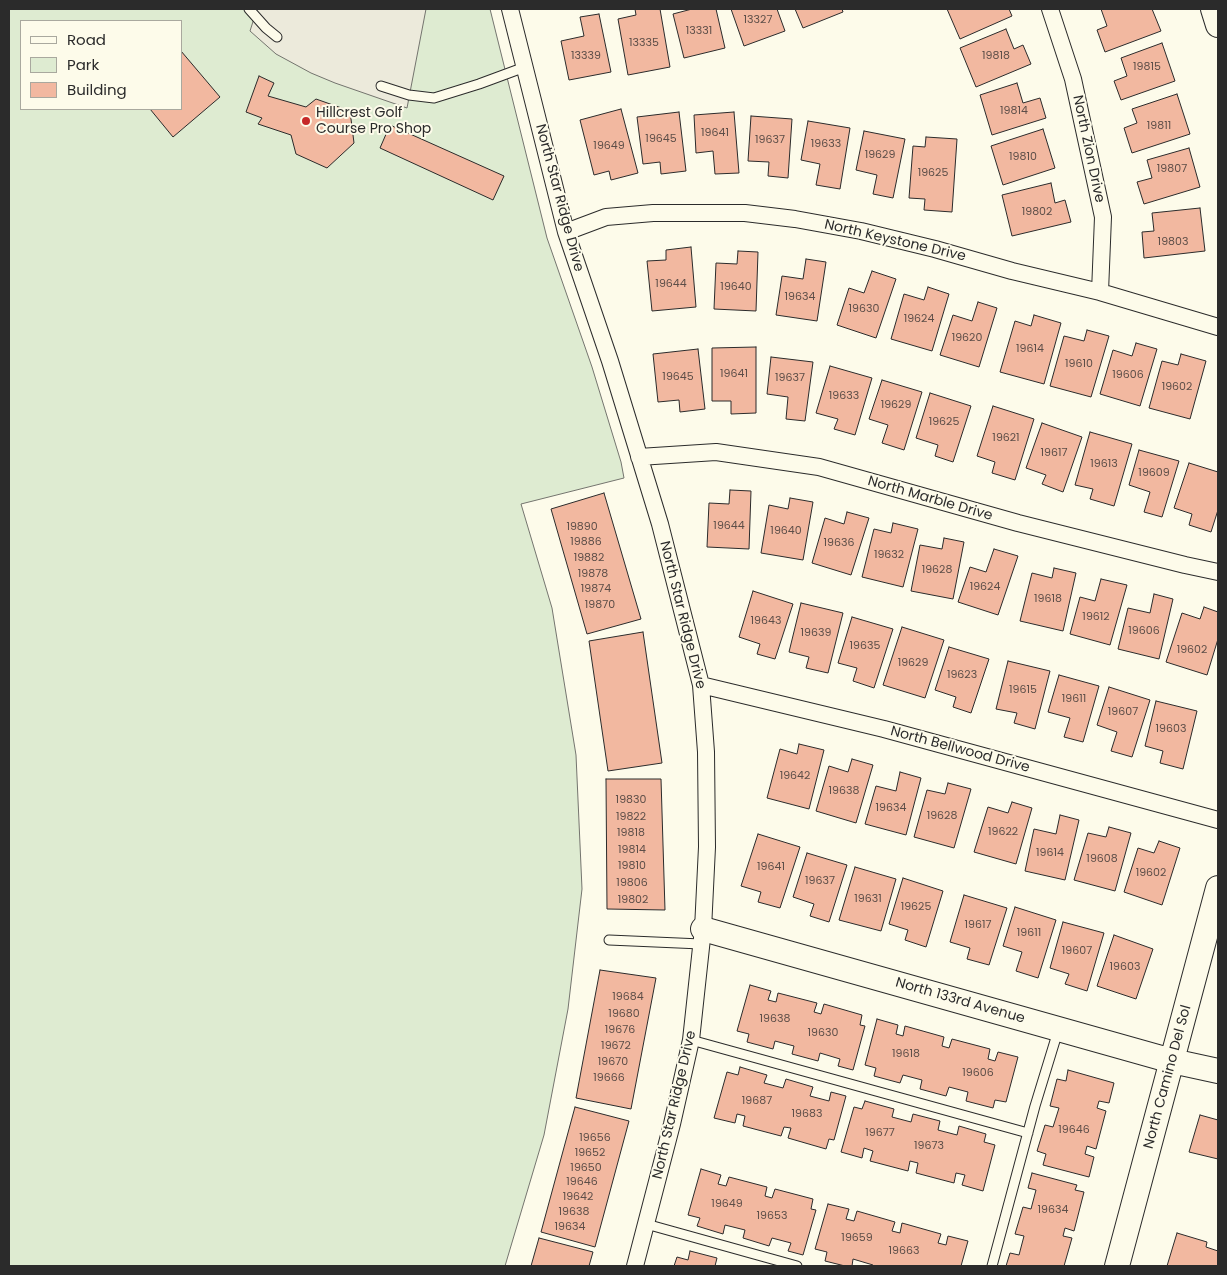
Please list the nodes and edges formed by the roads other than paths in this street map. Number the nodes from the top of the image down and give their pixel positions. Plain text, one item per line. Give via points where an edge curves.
1 (249, 9) edge
2 (510, 9) edge
3 (1050, 9) edge
4 (1213, 9) edge
5 (1218, 25) edge
6 (277, 37) dead end
7 (525, 66) junction
8 (381, 86) dead end
9 (566, 232) junction
10 (1100, 292) junction
11 (1218, 327) edge
12 (639, 457) junction
13 (1218, 572) edge
14 (701, 685) junction
15 (1218, 820) edge
16 (1218, 888) edge
17 (702, 937) junction
18 (609, 940) dead end
19 (1059, 1028) junction
20 (691, 1040) junction
21 (1172, 1061) junction
22 (1218, 1071) edge
23 (1028, 1133) junction
24 (646, 1224) junction
25 (635, 1266) edge
26 (797, 1266) edge
27 (992, 1266) edge
28 (1117, 1266) edge

1 - 6 lane
2 - 7 street, North Star Ridge Drive
3 - 10 street, North Zion Drive via 1073,79 1103,217
4 - 5 street
7 - 8 lane via 434,98 409,95
7 - 9 street, North Star Ridge Drive
9 - 10 street, North Keystone Drive via 606,217 653,213 745,213 861,231
9 - 12 street, North Star Ridge Drive
10 - 11 street, North Keystone Drive
12 - 13 street, North Marble Drive via 716,452 819,467 1018,523
12 - 14 street, North Star Ridge Drive via 660,524
14 - 15 street, North Bellwood Drive via 884,729
14 - 17 street, North Star Ridge Drive via 706,752 707,847
16 - 21 street, North Camino Del Sol
17 - 18 lane
17 - 19 street, North 133rd Avenue
17 - 20 street, North Star Ridge Drive
19 - 21 street, North 133rd Avenue
19 - 23 lane
20 - 23 lane
20 - 24 street, North Star Ridge Drive
21 - 22 street, North 133rd Avenue
21 - 28 street, North Camino Del Sol
23 - 27 lane
24 - 25 street, North Star Ridge Drive
24 - 26 lane

